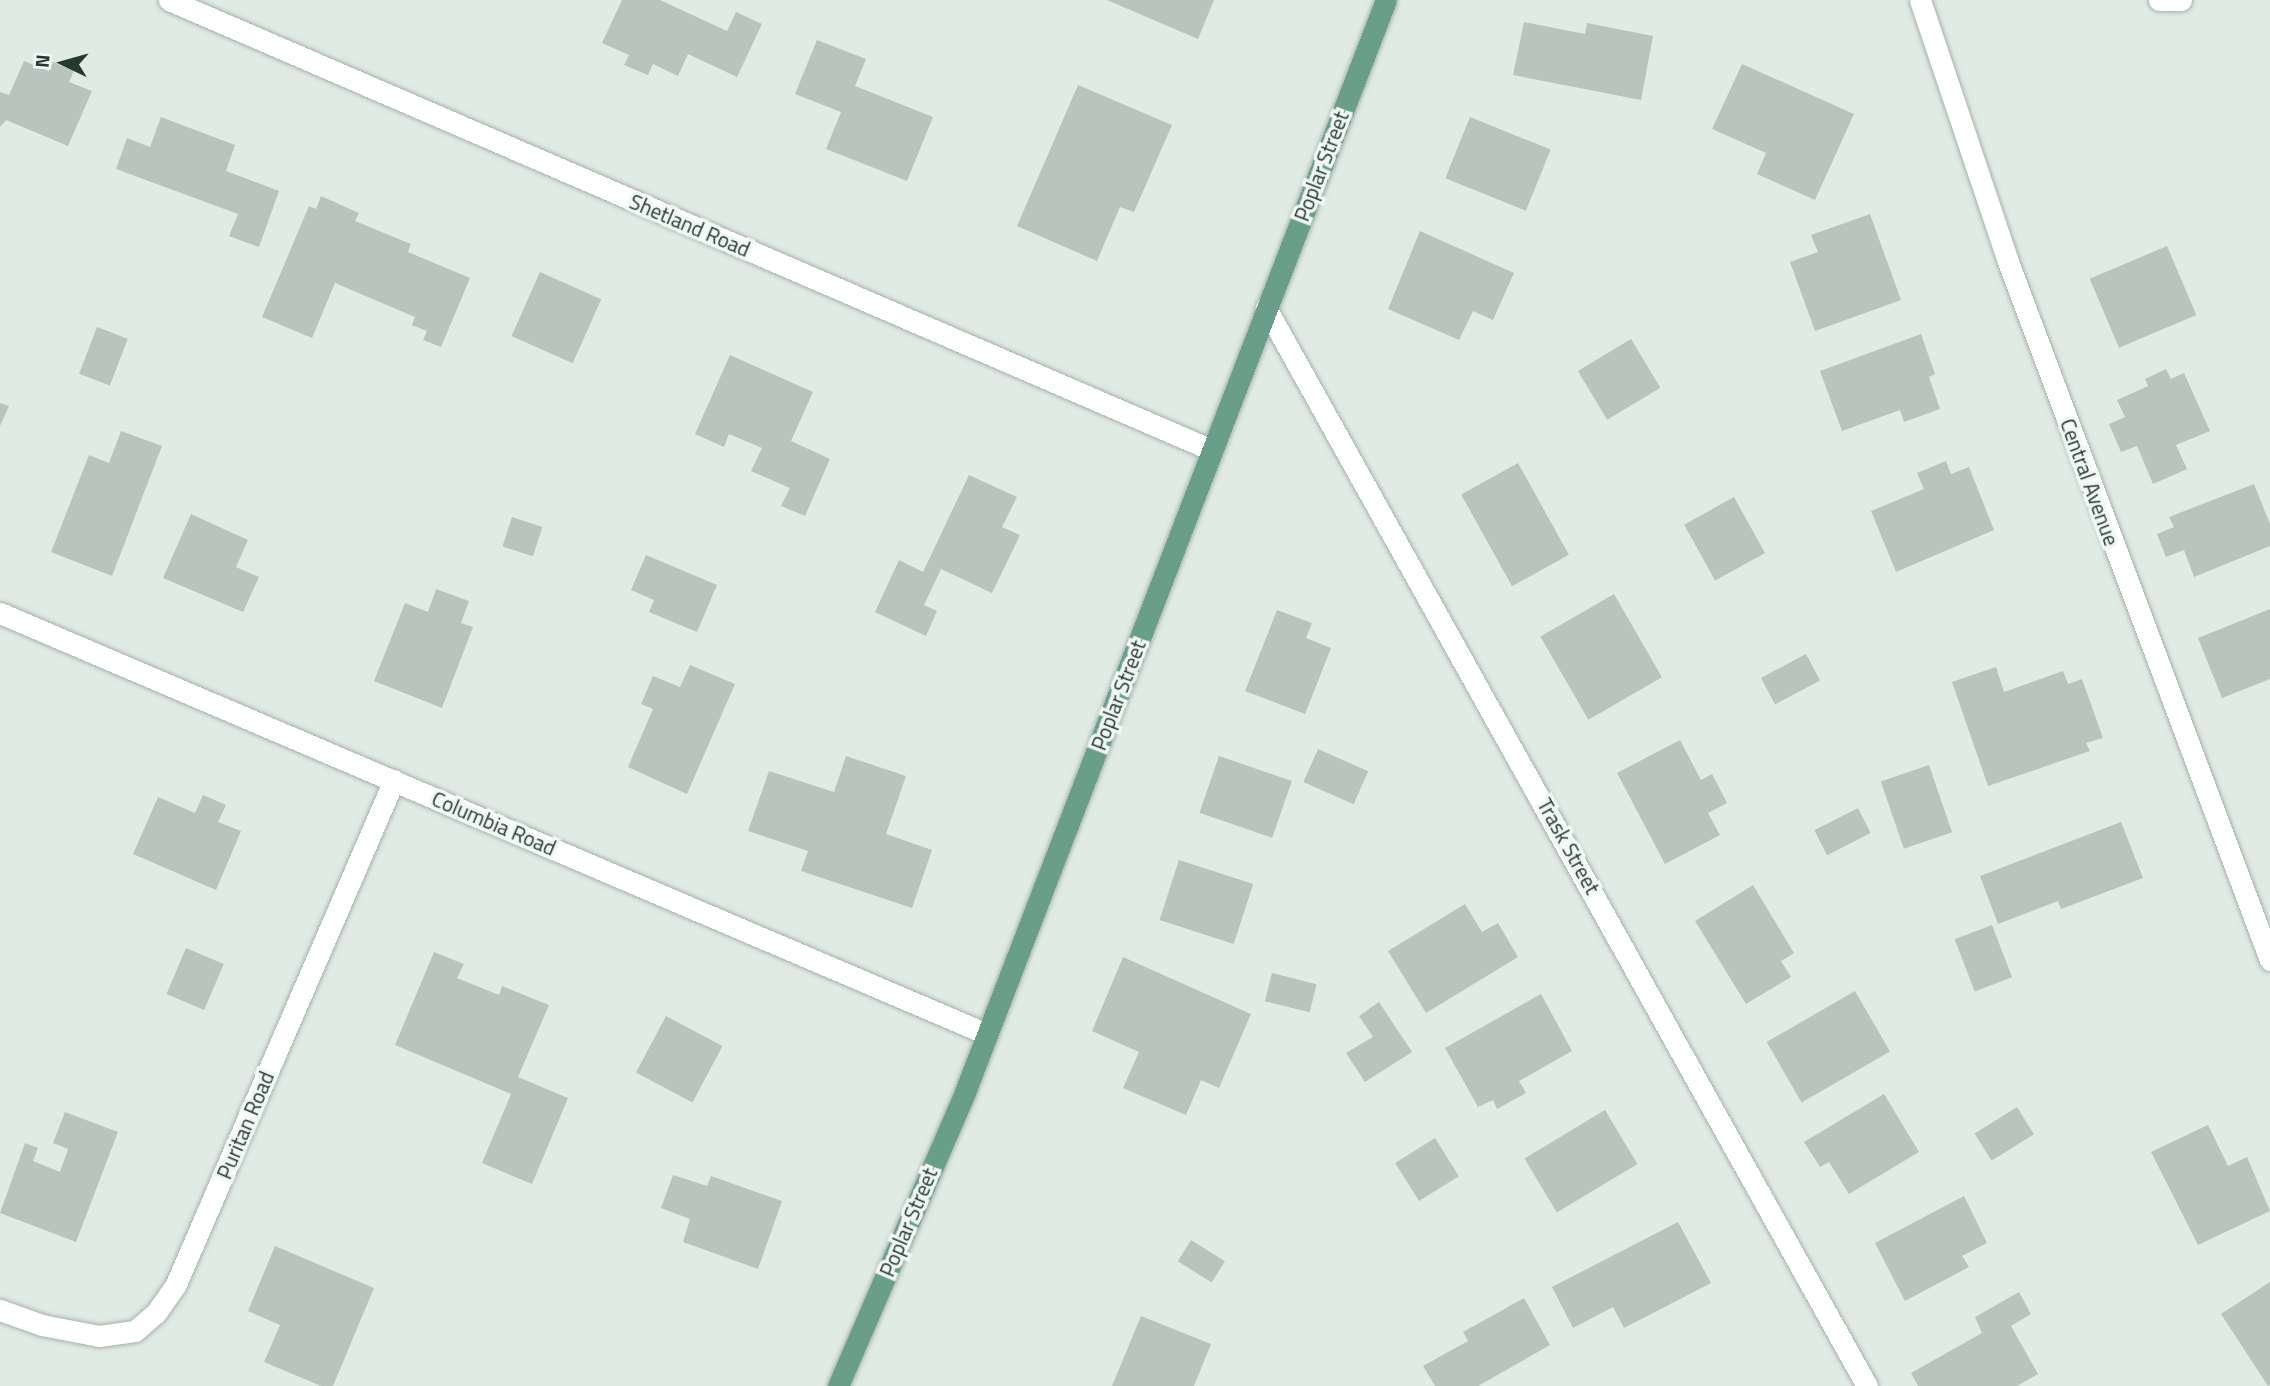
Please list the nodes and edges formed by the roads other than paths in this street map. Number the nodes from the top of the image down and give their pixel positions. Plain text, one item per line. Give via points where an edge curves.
1 (169, 0) edge
2 (1386, 0) edge
3 (1920, 0) edge
4 (2158, 0) edge
5 (2181, 0) edge
6 (1266, 308) junction
7 (1212, 450) junction
8 (0, 613) edge
9 (394, 780) junction
10 (2270, 960) edge
11 (987, 1034) junction
12 (0, 1310) edge
13 (838, 1386) edge
14 (1867, 1386) edge

1 - 7 street, Shetland Road
2 - 6 main road, Poplar Street
3 - 10 street, Central Avenue via 2007,259
4 - 5 street
6 - 7 main road, Poplar Street
6 - 14 street, Trask Street
7 - 11 main road, Poplar Street
8 - 9 street, Columbia Road
9 - 11 street, Columbia Road
9 - 12 street, Puritan Road via 176,1284 156,1313 135,1331 99,1336 42,1325
11 - 13 main road, Poplar Street

